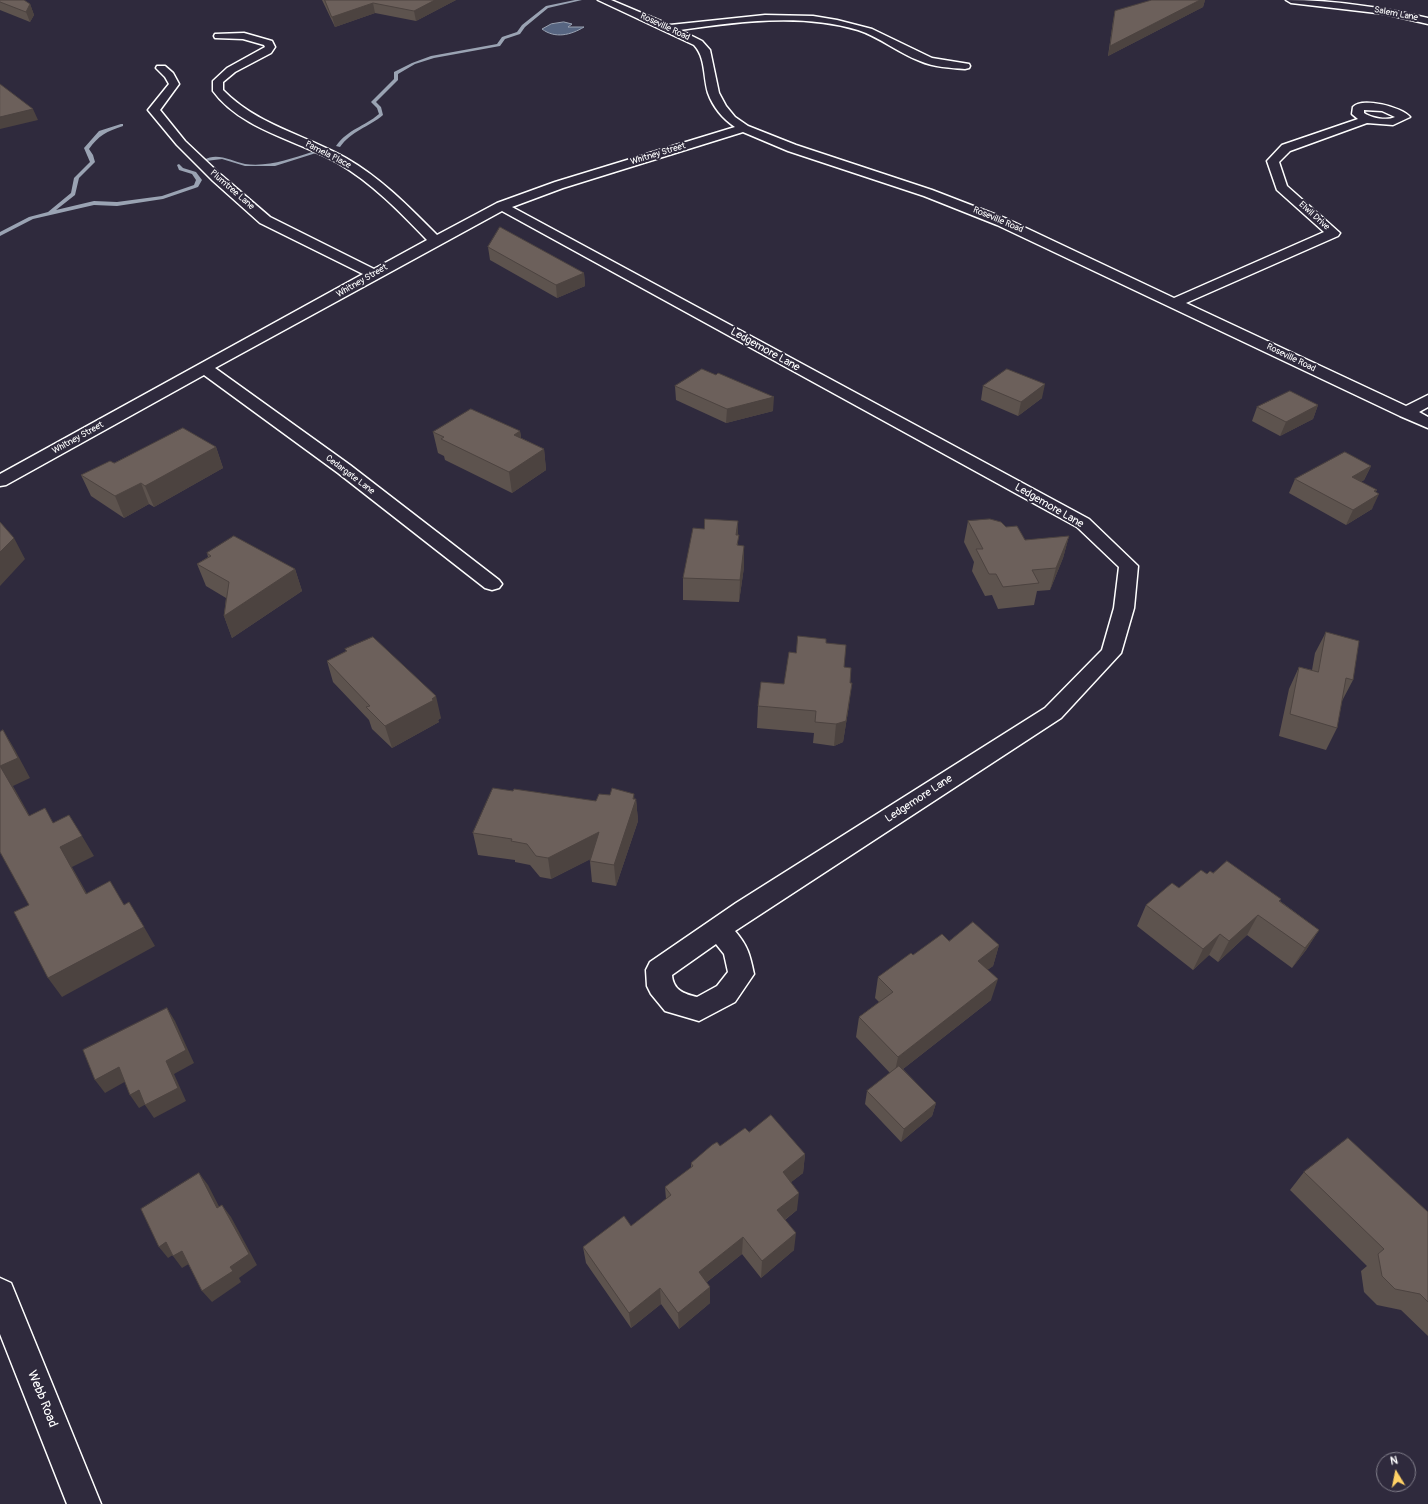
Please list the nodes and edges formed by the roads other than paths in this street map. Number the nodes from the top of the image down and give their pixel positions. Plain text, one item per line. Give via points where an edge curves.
1 (603, 0) edge
2 (1291, 0) edge
3 (1428, 21) edge
4 (669, 28) junction
5 (219, 36) dead end
6 (965, 66) dead end
7 (161, 68) dead end
8 (1366, 120) dead end
9 (744, 128) junction
10 (502, 206) junction
11 (435, 241) junction
12 (374, 274) junction
13 (1175, 303) junction
14 (206, 369) junction
15 (1428, 400) edge
16 (1406, 413) junction
17 (1428, 423) edge
18 (0, 464) edge
19 (16, 473) junction
20 (0, 482) edge
21 (492, 584) dead end
22 (718, 929) dead end
23 (0, 1294) edge
24 (84, 1504) edge

1 - 4 street, Roseville Road
2 - 3 street, Salem Lane via 1385,11
4 - 6 street via 760,18 822,19 861,28 887,38 924,59
4 - 9 street, Roseville Road via 698,43 706,52 714,93 726,113
5 - 11 street, Pamela Place via 244,36 268,43 270,47 231,70 218,81 218,91 235,108 358,170 375,182
7 - 12 street, Plumtree Lane via 174,84 154,110 181,143 217,178 265,220
8 - 13 street, Elwil Drive via 1286,148 1273,161 1281,187 1333,233
9 - 10 street, Whitney Street via 559,185
9 - 13 street, Roseville Road via 792,148 971,209
10 - 11 street, Whitney Street
10 - 22 street, Ledgemore Lane via 1082,523 1129,566 1124,608 1111,653 1053,713
11 - 12 street, Whitney Street
12 - 14 street, Whitney Street
13 - 16 street, Roseville Road
14 - 19 street, Whitney Street
14 - 21 street, Cedargate Lane via 344,469
15 - 16 street
16 - 17 street, Roseville Road
18 - 19 street
19 - 20 street, Whitney Street
23 - 24 street, Webb Road

